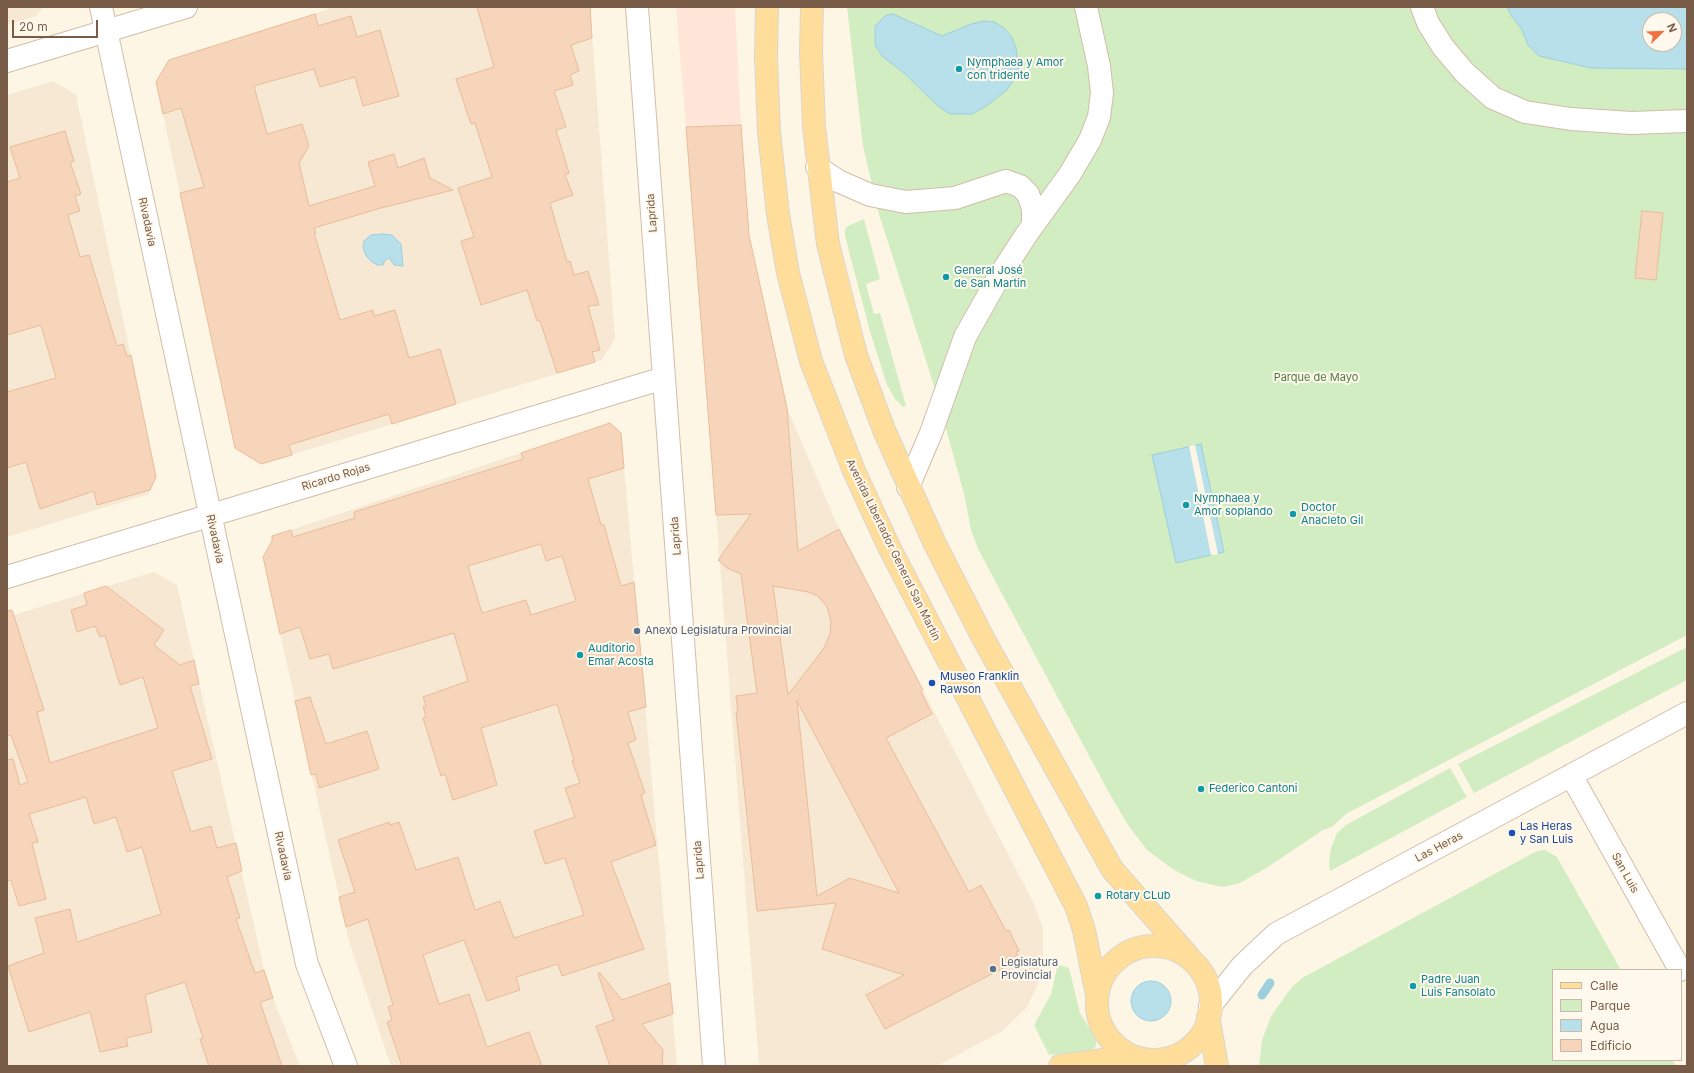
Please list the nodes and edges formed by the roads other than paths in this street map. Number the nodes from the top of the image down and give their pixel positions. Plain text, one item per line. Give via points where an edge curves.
1 (101, 7) edge
2 (186, 7) edge
3 (637, 7) edge
4 (767, 7) edge
5 (812, 7) edge
6 (1086, 7) edge
7 (1422, 7) edge
8 (106, 31) junction
9 (7, 61) edge
10 (1687, 121) edge
11 (817, 167) junction
12 (1033, 223) junction
13 (664, 378) junction
14 (908, 487) junction
15 (210, 515) junction
16 (7, 577) edge
17 (1687, 713) edge
18 (1571, 776) junction
19 (1188, 957) junction
20 (1679, 969) edge
21 (1097, 995) junction
22 (1209, 1011) junction
23 (1144, 1061) edge
24 (346, 1066) edge
25 (714, 1066) edge
26 (1060, 1066) edge
27 (1217, 1066) edge

1 - 8 street, Rivadavia
2 - 8 street
3 - 13 street, Laprida
4 - 21 main road, Avenida Libertador General San Martín via 769,132 778,214 788,273 811,361 854,471 889,547 1076,906 1084,930
5 - 11 main road via 812,97
6 - 12 street via 1099,66 1102,93 1099,116 1090,140 1070,174
7 - 10 street via 1428,23 1443,47 1465,73 1494,98 1525,112 1571,119 1631,123
8 - 9 street
8 - 15 street, Rivadavia
11 - 12 street via 838,181 870,195 906,202 955,198 1006,181 1020,186 1028,194 1033,208
11 - 14 main road via 828,244 856,355
12 - 14 street via 965,337 931,433
13 - 15 street, Ricardo Rojas
13 - 25 street, Laprida
14 - 19 main road via 983,638 1112,869
15 - 16 street, Ricardo Rojas
15 - 24 street, Rivadavia via 307,964
17 - 18 street, Las Heras
18 - 20 street, San Luis
18 - 22 street, Las Heras via 1276,934 1242,966
19 - 21 main road via 1171,948 1152,946 1132,950 1116,960 1103,976
19 - 22 main road via 1202,972 1209,990
21 - 23 main road via 1098,1015 1106,1034 1119,1048
22 - 23 main road via 1205,1029 1193,1045 1176,1056
22 - 27 main road
23 - 26 main road via 1102,1060

